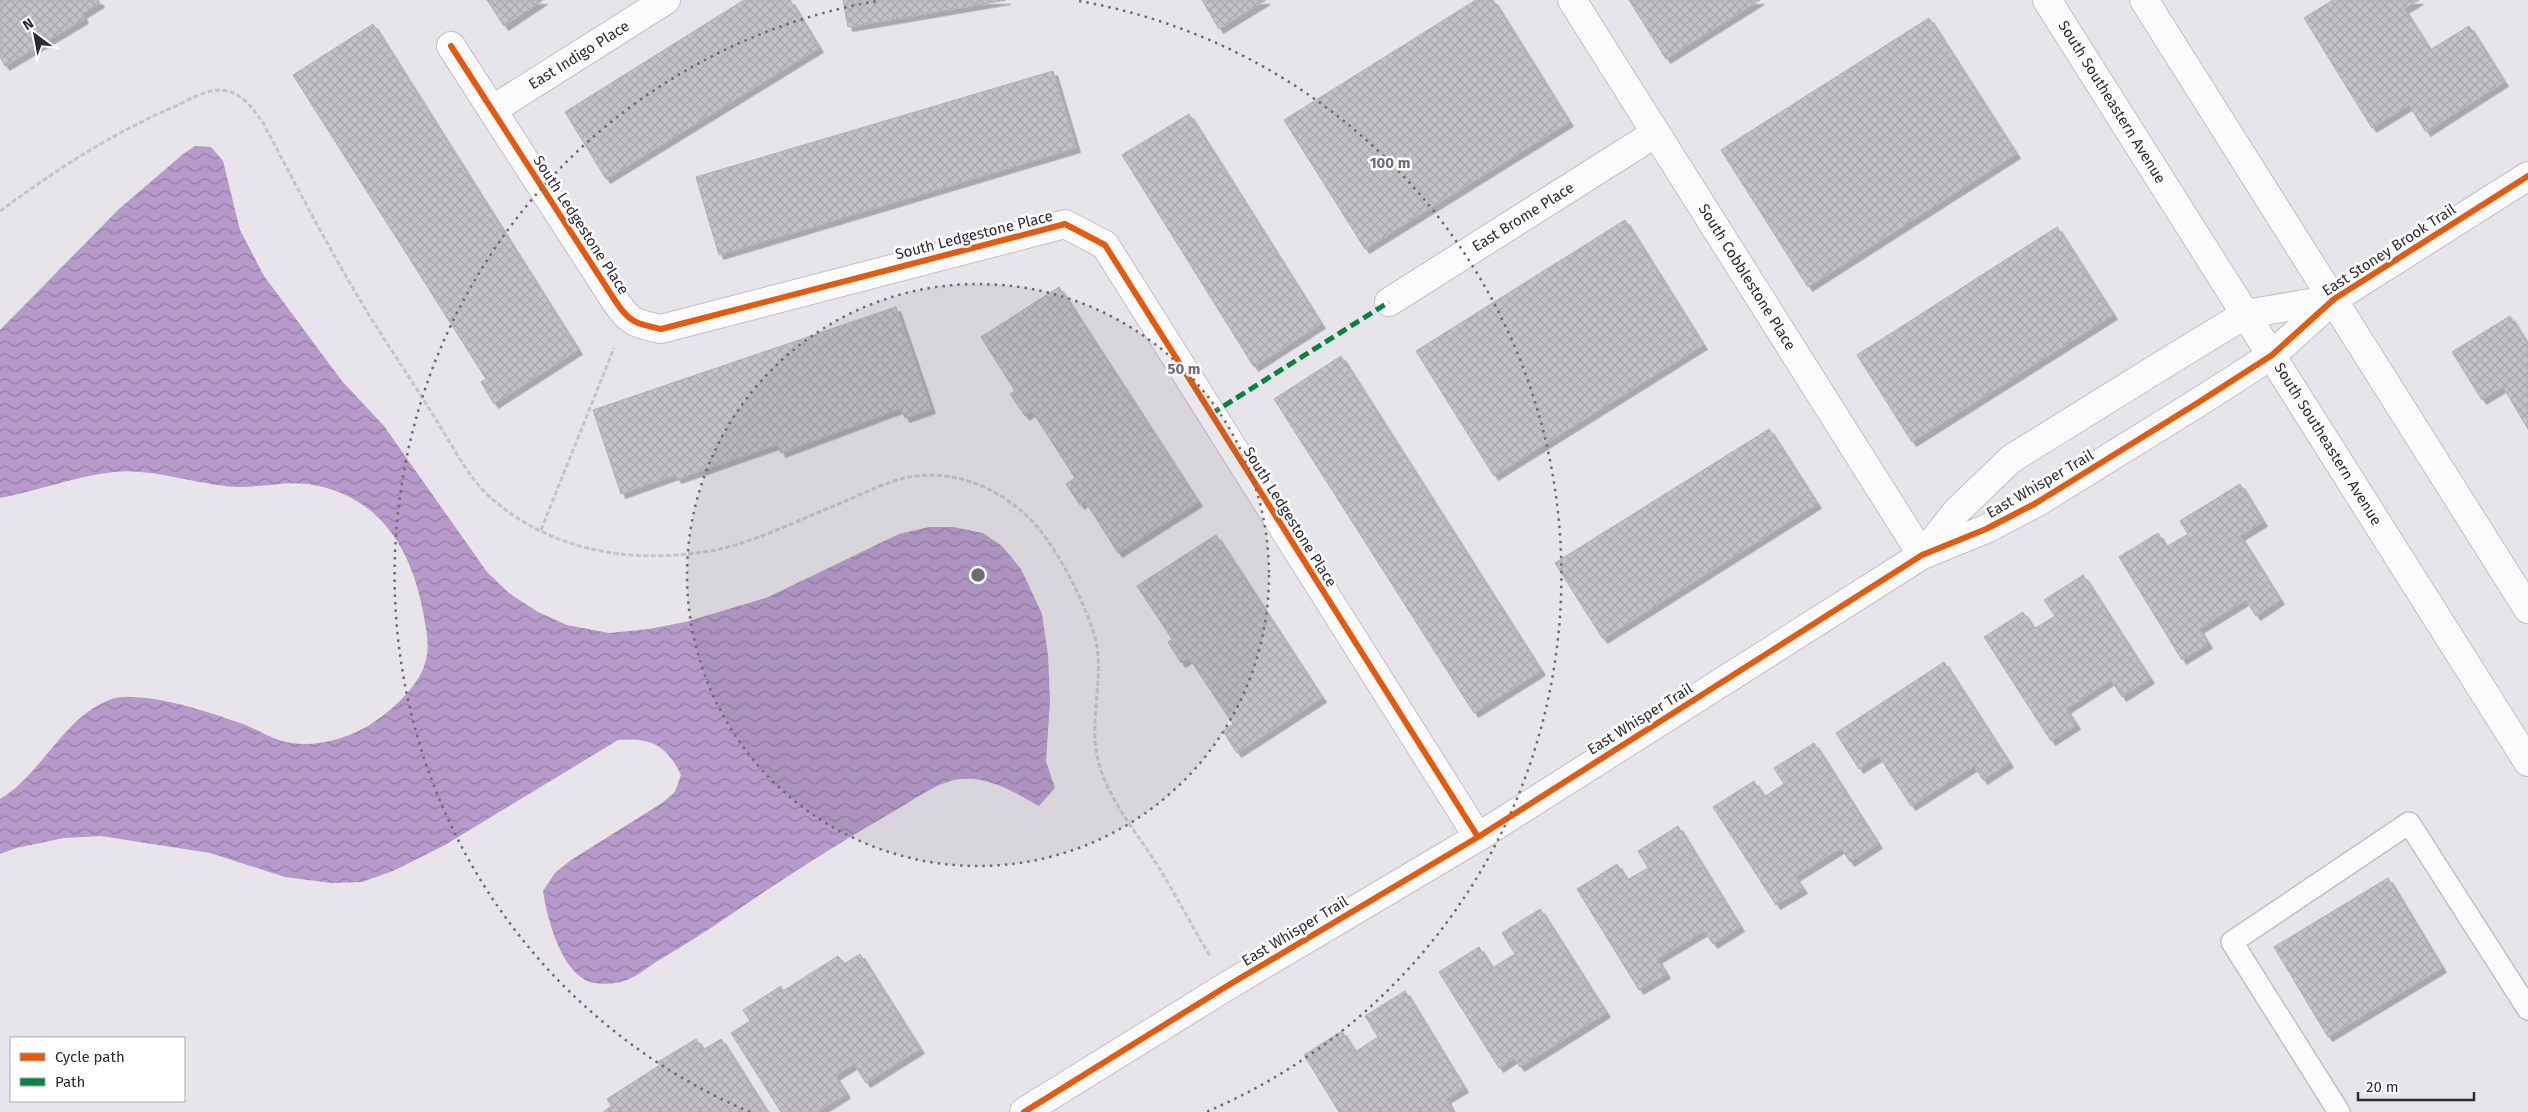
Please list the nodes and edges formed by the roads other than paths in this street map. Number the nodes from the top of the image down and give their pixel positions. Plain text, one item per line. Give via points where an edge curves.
1 (666, 0) edge
2 (1572, 0) edge
3 (2047, 0) edge
4 (2144, 0) edge
5 (451, 46) dead end
6 (492, 110) junction
7 (1656, 133) junction
8 (2528, 176) edge
9 (2334, 299) junction
10 (1389, 302) dead end
11 (2246, 314) junction
12 (2272, 355) junction
13 (1922, 555) junction
14 (2528, 609) edge
15 (2528, 762) edge
16 (1478, 837) junction
17 (2528, 1009) edge
18 (1024, 1112) edge
19 (2339, 1112) edge

1 - 6 street, East Indigo Place
2 - 7 street, South Cobblestone Place
3 - 11 street, South Southeastern Avenue
4 - 9 street
5 - 6 street, South Ledgestone Place
6 - 16 street, South Ledgestone Place via 626,318 640,325 661,329 1065,224 1105,244
7 - 10 street, East Brome Place
7 - 13 street, South Cobblestone Place
8 - 9 street, East Stoney Brook Trail
9 - 11 street, East Whisper Trail
9 - 12 street, East Stoney Brook Trail
9 - 14 street
11 - 12 street, South Southeastern Avenue
11 - 13 street, East Whisper Trail via 2011,460 1957,511
12 - 13 street, East Whisper Trail via 2036,503 1986,529
12 - 15 street, South Southeastern Avenue
13 - 16 street, East Whisper Trail
16 - 18 street, East Whisper Trail via 1227,986
17 - 19 lane via 2410,822 2232,942

